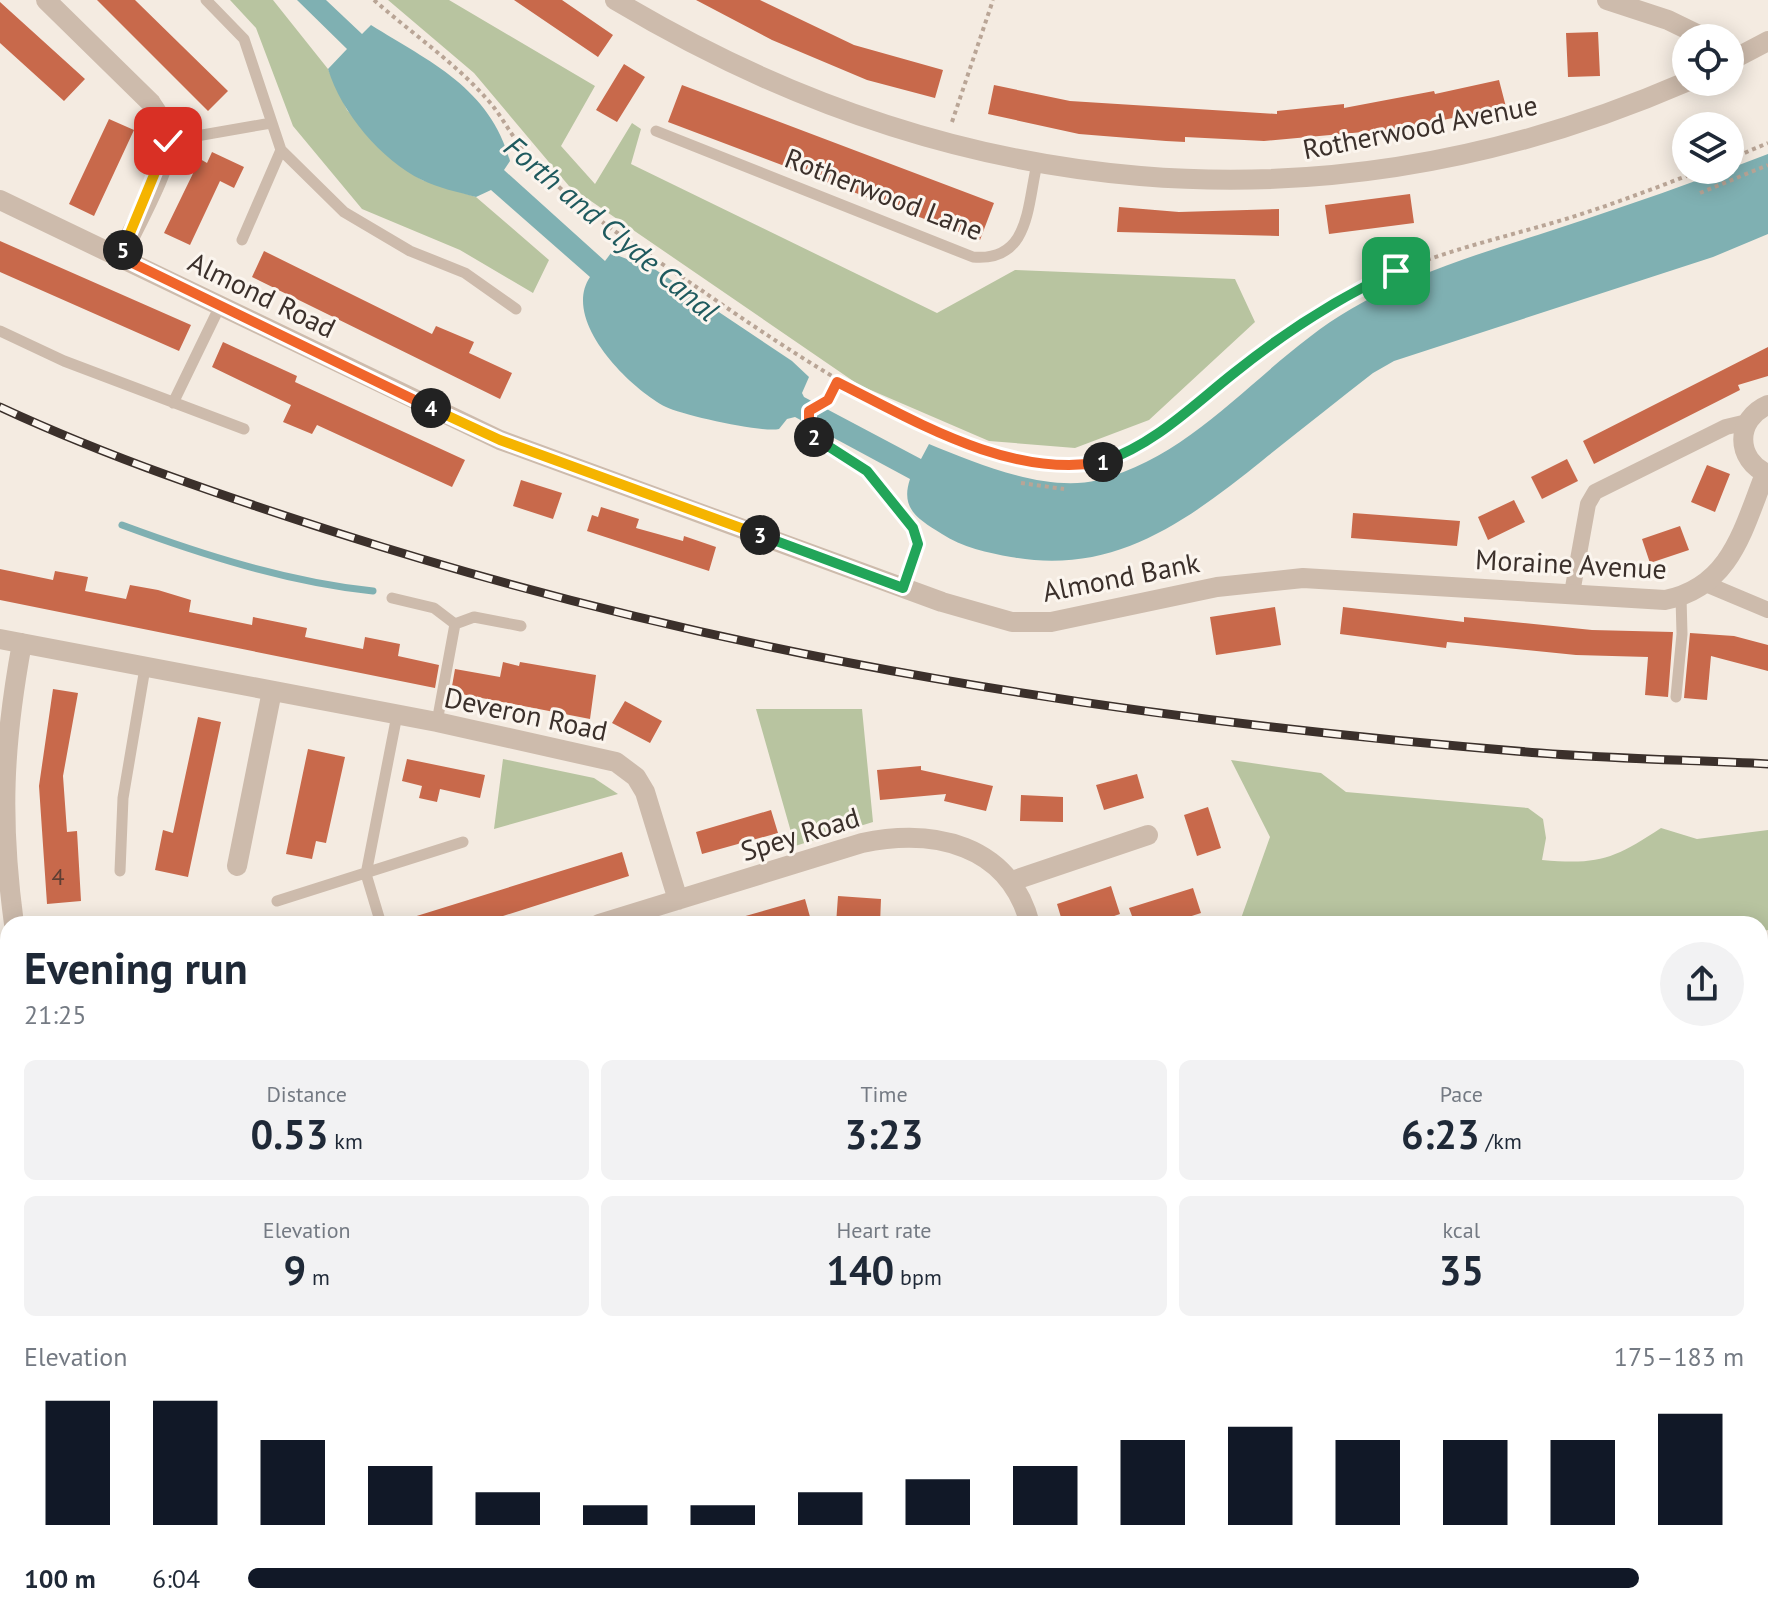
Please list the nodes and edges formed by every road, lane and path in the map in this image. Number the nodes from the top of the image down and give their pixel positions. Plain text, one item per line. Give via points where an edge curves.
1 (46, 0) edge
2 (206, 0) edge
3 (374, 0) edge
4 (615, 0) edge
5 (993, 0) edge
6 (1607, 0) edge
7 (1676, 24) edge
8 (1768, 41) edge
9 (1744, 52) edge
10 (1672, 87) edge
11 (271, 123) junction
12 (656, 131) dead end
13 (168, 141) junction
14 (944, 143) junction
15 (1768, 143) edge
16 (281, 150) junction
17 (1744, 153) edge
18 (1037, 164) junction
19 (1768, 165) edge
20 (1672, 181) edge
21 (1700, 193) dead end
22 (0, 200) edge
23 (242, 240) dead end
24 (120, 257) junction
25 (220, 306) junction
26 (516, 309) dead end
27 (0, 331) edge
28 (837, 382) junction
29 (173, 403) junction
30 (1768, 405) edge
31 (1747, 422) junction
32 (244, 429) dead end
33 (500, 440) joint
34 (1767, 474) edge
35 (1027, 476) dead end
36 (1064, 489) dead end
37 (1303, 578) joint
38 (1706, 584) junction
39 (903, 588) junction
40 (1572, 593) junction
41 (1681, 597) junction
42 (392, 598) dead end
43 (1768, 610) edge
44 (455, 624) junction
45 (521, 626) dead end
46 (0, 639) edge
47 (22, 643) junction
48 (145, 668) junction
49 (272, 691) junction
50 (1676, 697) dead end
51 (397, 715) junction
52 (437, 722) junction
53 (1, 757) edge
54 (1148, 835) dead end
55 (463, 842) dead end
56 (237, 866) dead end
57 (120, 871) dead end
58 (366, 874) junction
59 (1012, 881) junction
60 (678, 900) junction
61 (277, 901) dead end
62 (13, 916) edge
63 (379, 916) edge
64 (625, 916) edge
65 (1028, 916) edge

1 - 13 street via 151,103
2 - 11 lane via 244,39
3 - 28 path via 467,78 572,198
4 - 14 street, Rotherwood Avenue via 742,71 829,107
5 - 14 path
6 - 7 street
8 - 9 street
10 - 18 street, Rotherwood Avenue via 1535,137 1342,175 1194,180
11 - 13 lane
11 - 16 lane
12 - 18 lane, Rotherwood Lane via 973,257 988,258 1013,248 1021,236
13 - 24 street
14 - 18 street, Rotherwood Avenue
15 - 17 path
16 - 23 lane
16 - 26 lane via 344,212 410,251 465,273
19 - 21 path
20 - 28 path via 1567,218 1482,240 1353,291 1292,328 1135,451 1102,462 1072,467 999,454
22 - 24 street, Almond Road
24 - 25 street, Almond Road
25 - 29 lane
25 - 33 street, Almond Road
27 - 29 lane
28 - 39 path via 828,400 809,411 809,434 867,471 913,528 918,544
29 - 32 lane
30 - 31 street
31 - 34 street via 1747,458
31 - 40 street via 1726,427 1595,492 1588,504
33 - 39 street, Almond Bank
34 - 38 street, Moraine Avenue via 1729,559
35 - 36 path via 1023,483
37 - 39 street, Almond Bank via 1217,587 1051,622 983,616
37 - 40 street, Moraine Avenue
38 - 41 street, Moraine Avenue
38 - 43 street
40 - 41 street, Moraine Avenue via 1648,600
41 - 50 lane
42 - 44 lane via 434,608
44 - 45 lane via 474,617
44 - 52 lane
46 - 47 street, Deveron Road
47 - 48 street, Deveron Road
47 - 53 street
48 - 49 street, Deveron Road
48 - 57 lane via 123,798
49 - 51 street, Deveron Road
49 - 56 street
51 - 52 street, Deveron Road
51 - 58 lane
52 - 60 street, Deveron Road via 616,762 645,792
53 - 62 street via 0,817
54 - 59 street
55 - 58 lane
58 - 61 lane
58 - 63 lane
59 - 60 street, Spey Road via 961,846 898,836
59 - 65 street, Spey Road
60 - 64 street, Spey Road

